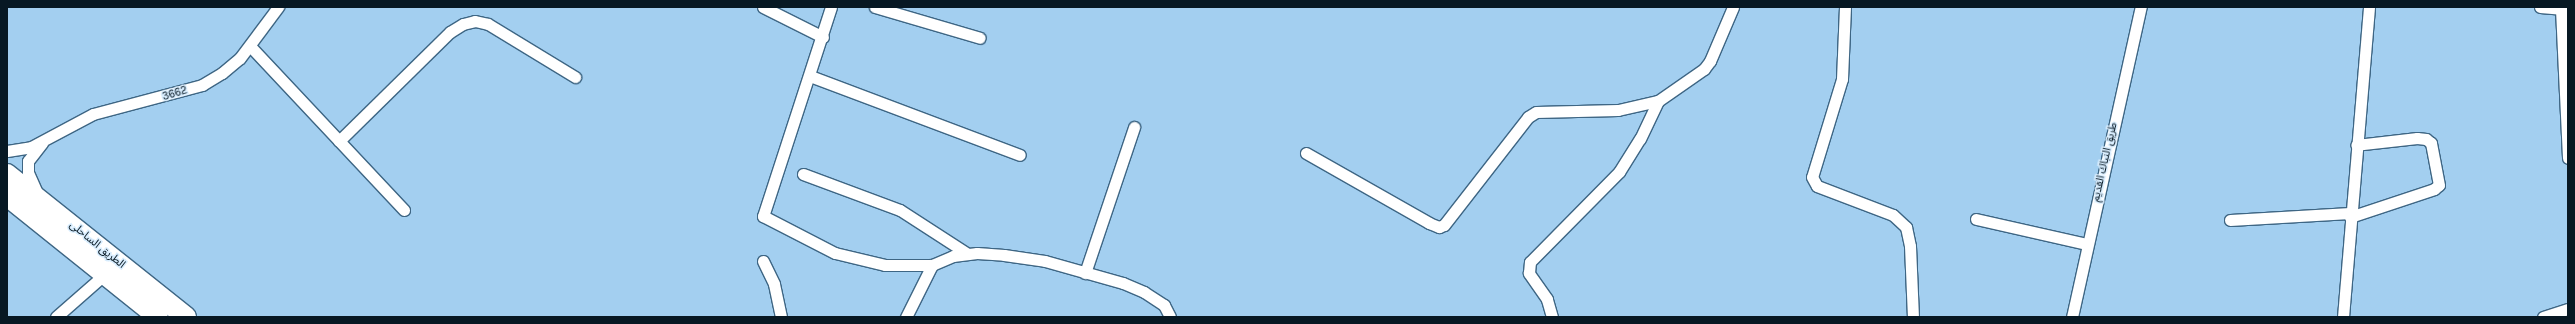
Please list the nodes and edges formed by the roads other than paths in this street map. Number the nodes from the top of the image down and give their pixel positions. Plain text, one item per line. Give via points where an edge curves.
1 (278, 7) edge
2 (763, 7) edge
3 (831, 7) edge
4 (875, 7) edge
5 (1733, 7) edge
6 (1845, 7) edge
7 (2141, 7) edge
8 (2369, 7) edge
9 (2540, 7) edge
10 (2564, 8) edge
11 (823, 37) junction
12 (980, 38) dead end
13 (250, 46) junction
14 (810, 76) junction
15 (575, 77) dead end
16 (1658, 102) junction
17 (1134, 127) dead end
18 (46, 140) junction
19 (339, 141) junction
20 (2356, 145) junction
21 (7, 151) edge
22 (1306, 153) dead end
23 (1020, 155) dead end
24 (2568, 158) edge
25 (7, 174) edge
26 (803, 174) dead end
27 (41, 200) junction
28 (10, 203) edge
29 (404, 210) dead end
30 (2350, 215) junction
31 (1976, 219) dead end
32 (2230, 220) dead end
33 (2087, 244) junction
34 (968, 254) junction
35 (763, 261) dead end
36 (932, 265) junction
37 (1084, 273) junction
38 (105, 274) junction
39 (2568, 309) edge
40 (56, 317) edge
41 (158, 317) edge
42 (186, 317) edge
43 (780, 317) edge
44 (906, 317) edge
45 (1170, 317) edge
46 (1552, 317) edge
47 (1913, 317) edge
48 (2072, 317) edge
49 (2343, 317) edge
50 (2543, 317) edge

1 - 13 street, 3662
2 - 11 street
3 - 11 street
4 - 12 street
5 - 16 street via 1725,30 1707,65
6 - 47 street via 1842,79 1812,177 1817,186 1893,215 1906,227 1910,246
7 - 33 street, طريق النباك القديم
8 - 20 street
9 - 10 street
10 - 24 street
11 - 14 street
13 - 18 street, 3662 via 222,73 202,86 93,114
13 - 19 street
14 - 23 street
14 - 36 street via 763,216 834,253 856,260 908,267
15 - 19 street via 488,24 476,21 463,24 450,32
16 - 22 street via 1618,110 1542,111 1532,114 1444,225 1439,227
16 - 46 street via 1640,139 1619,172 1530,262 1529,273 1547,299
17 - 37 street
18 - 21 street, 3662 via 22,150
18 - 27 street, 3662 via 28,161 28,173
19 - 29 street
20 - 30 street
20 - 30 street via 2426,139 2431,143 2439,185 2434,189
25 - 27 highway, الطريق الساحلى
26 - 34 street via 900,210
27 - 42 highway, الطريق الساحلى
28 - 38 highway, الطريق الساحلى
30 - 32 street
30 - 49 street
31 - 33 street
33 - 48 street, طريق النباك القديم
34 - 36 street via 953,256
34 - 37 street via 1004,255 1045,261
35 - 43 street via 774,284
36 - 44 street
37 - 45 street via 1123,283 1144,292 1164,305
38 - 40 street
38 - 41 highway, الطريق الساحلى
39 - 50 street

